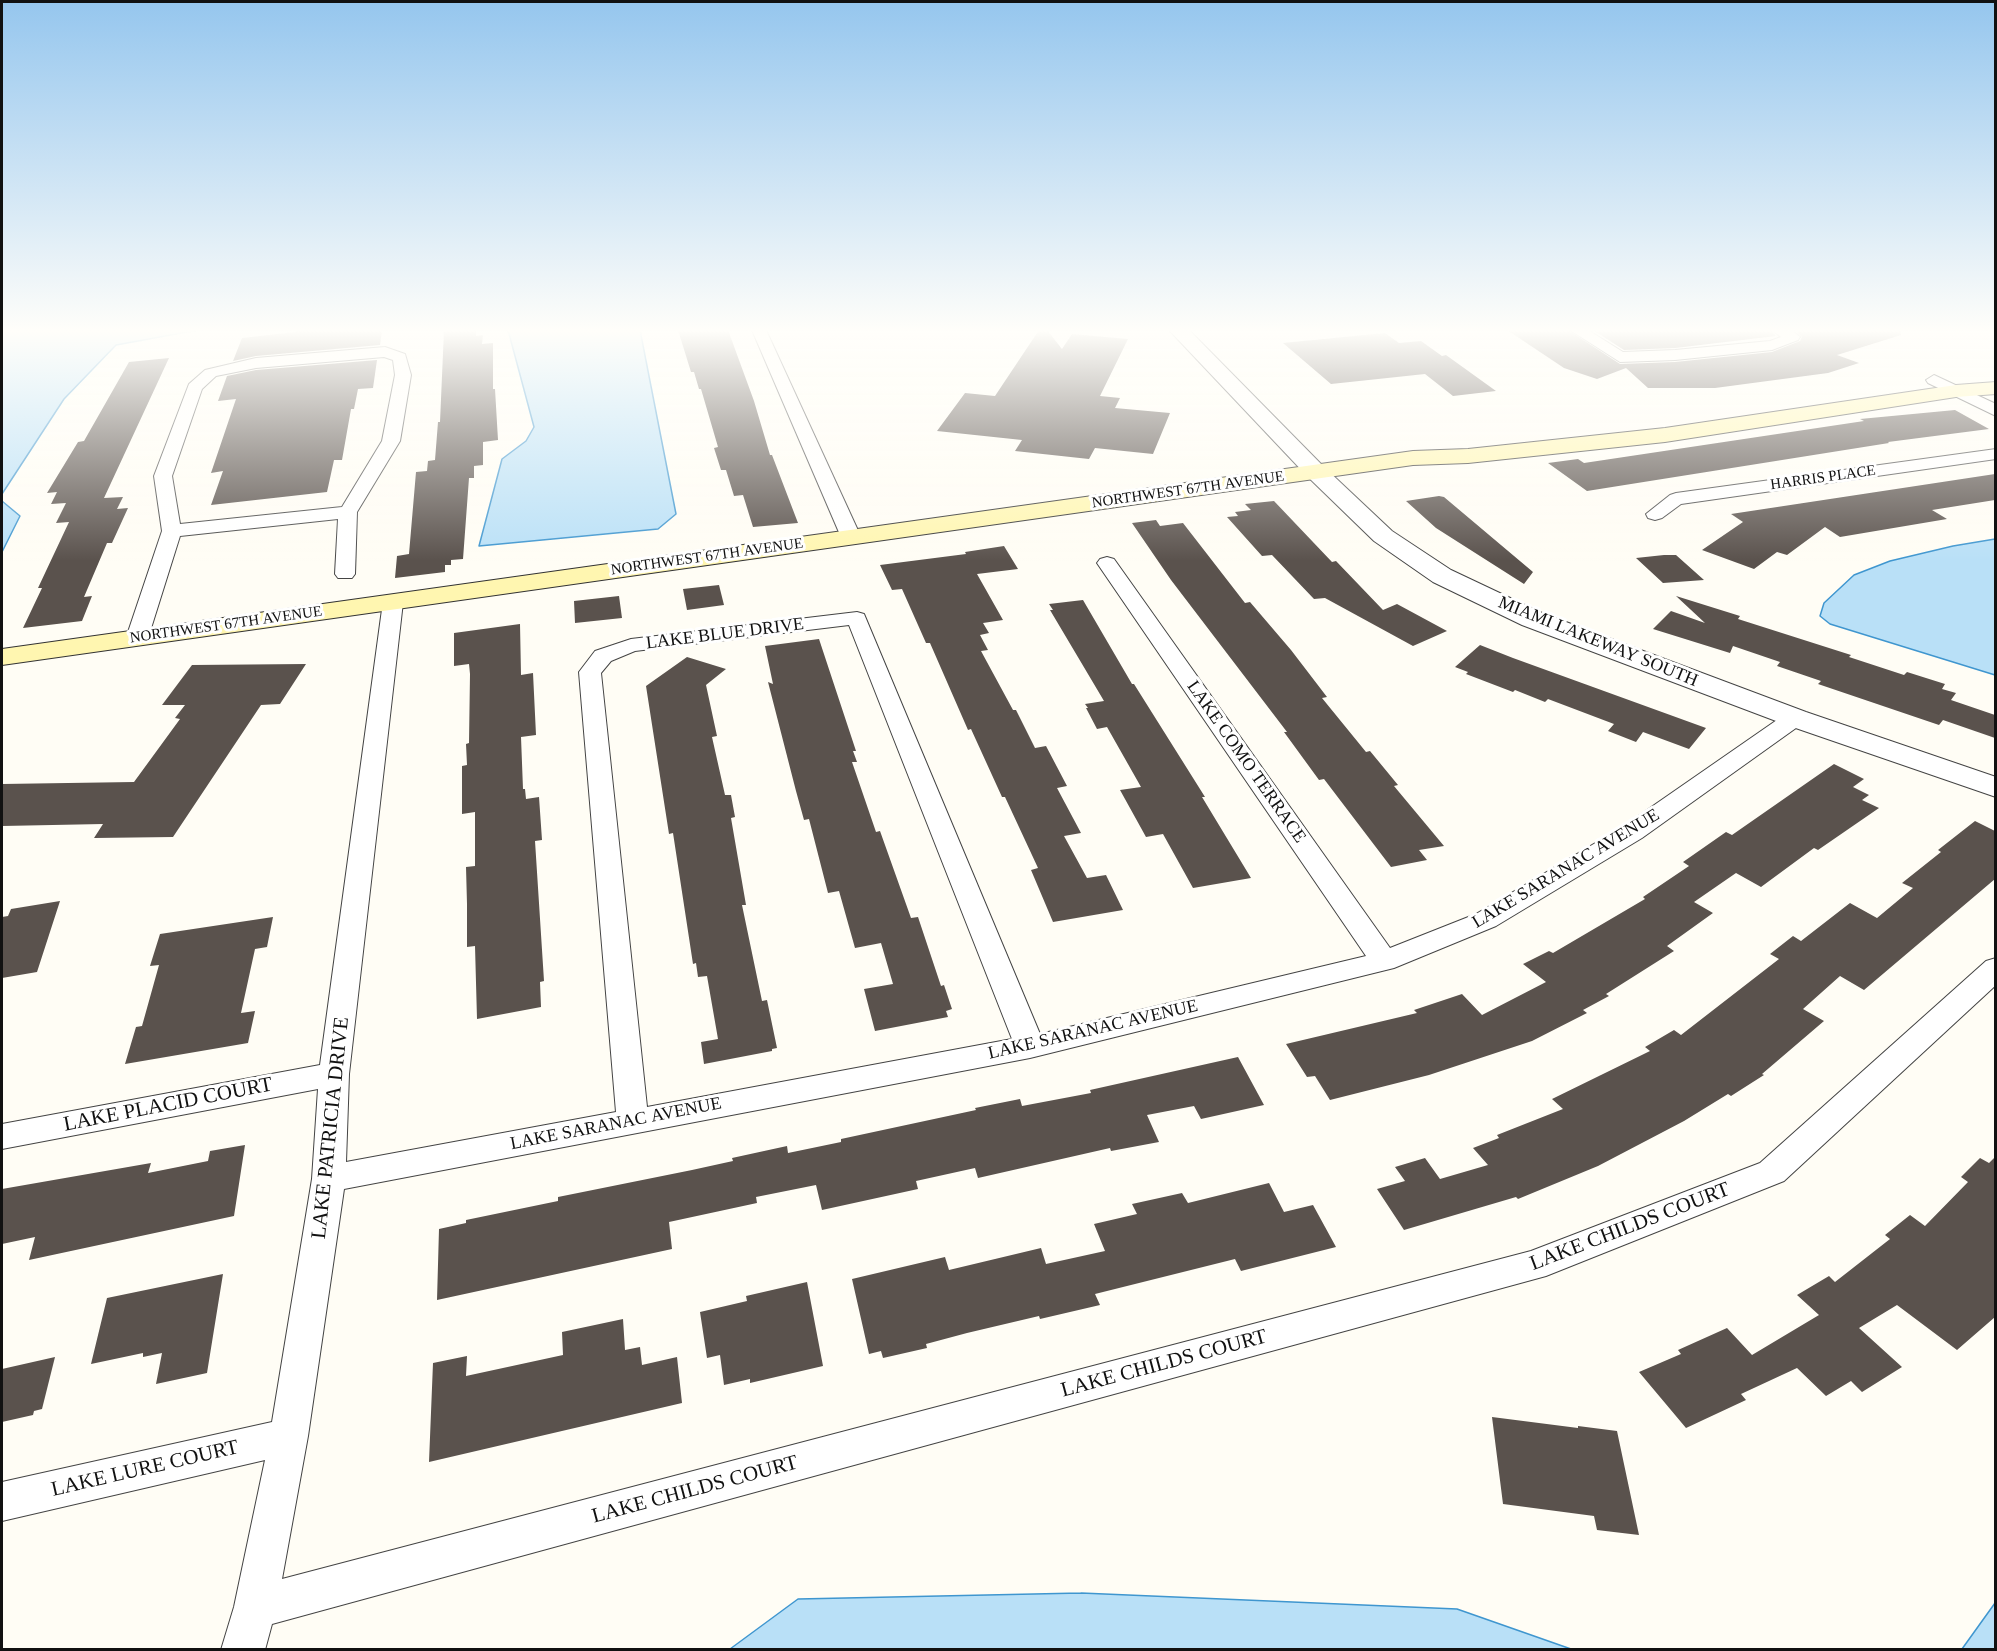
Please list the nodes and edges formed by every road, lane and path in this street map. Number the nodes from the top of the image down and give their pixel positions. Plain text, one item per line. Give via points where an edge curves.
1 (188, 407) edge
2 (397, 407) edge
3 (793, 407) edge
4 (1253, 407) edge
5 (1739, 407) edge
6 (1850, 407) edge
7 (1995, 454) edge
8 (1413, 458) junction
9 (1316, 472) junction
10 (348, 512) junction
11 (1656, 514) dead end
12 (172, 531) junction
13 (851, 537) junction
14 (1107, 563) dead end
15 (345, 574) dead end
16 (393, 602) junction
17 (136, 638) junction
18 (2, 657) edge
19 (1795, 718) junction
20 (1995, 788) edge
21 (1384, 961) junction
22 (1995, 968) edge
23 (1030, 1047) junction
24 (334, 1074) junction
25 (633, 1121) junction
26 (2, 1136) edge
27 (329, 1179) junction
28 (289, 1436) junction
29 (2, 1502) edge
30 (255, 1607) junction
31 (243, 1650) edge

1 - 12 street via 163,476
2 - 10 street via 391,441
3 - 13 street
4 - 9 street, MIAMI LAKEWAY SOUTH
5 - 8 main road, NORTHWEST 67TH AVENUE via 1459,446
6 - 8 main road, NORTHWEST 67TH AVENUE via 1665,435 1468,456
7 - 11 street, HARRIS PLACE via 1676,499
8 - 9 main road, NORTHWEST 67TH AVENUE
9 - 13 main road, NORTHWEST 67TH AVENUE
9 - 19 street, MIAMI LAKEWAY SOUTH via 1383,536 1442,576 1532,619
10 - 12 street
10 - 15 street
12 - 17 street
13 - 16 main road, NORTHWEST 67TH AVENUE
14 - 21 street, LAKE COMO TERRACE
16 - 17 main road, NORTHWEST 67TH AVENUE
16 - 24 street, LAKE PATRICIA DRIVE
17 - 18 main road, NORTHWEST 67TH AVENUE
19 - 20 street, MIAMI LAKEWAY SOUTH
19 - 21 street, LAKE SARANAC AVENUE via 1633,832 1486,920
21 - 23 street, LAKE SARANAC AVENUE
22 - 30 street, LAKE CHILDS COURT via 1772,1172 1533,1265
23 - 25 street, LAKE SARANAC AVENUE
23 - 25 street, LAKE BLUE DRIVE via 857,618 631,645 603,656 591,672
24 - 26 street, LAKE PLACID COURT
24 - 27 street, LAKE PATRICIA DRIVE
25 - 27 street, LAKE SARANAC AVENUE
27 - 28 street, LAKE PATRICIA DRIVE
28 - 29 street, LAKE LURE COURT
28 - 30 street, LAKE PATRICIA DRIVE
30 - 31 street, LAKE PATRICIA DRIVE

